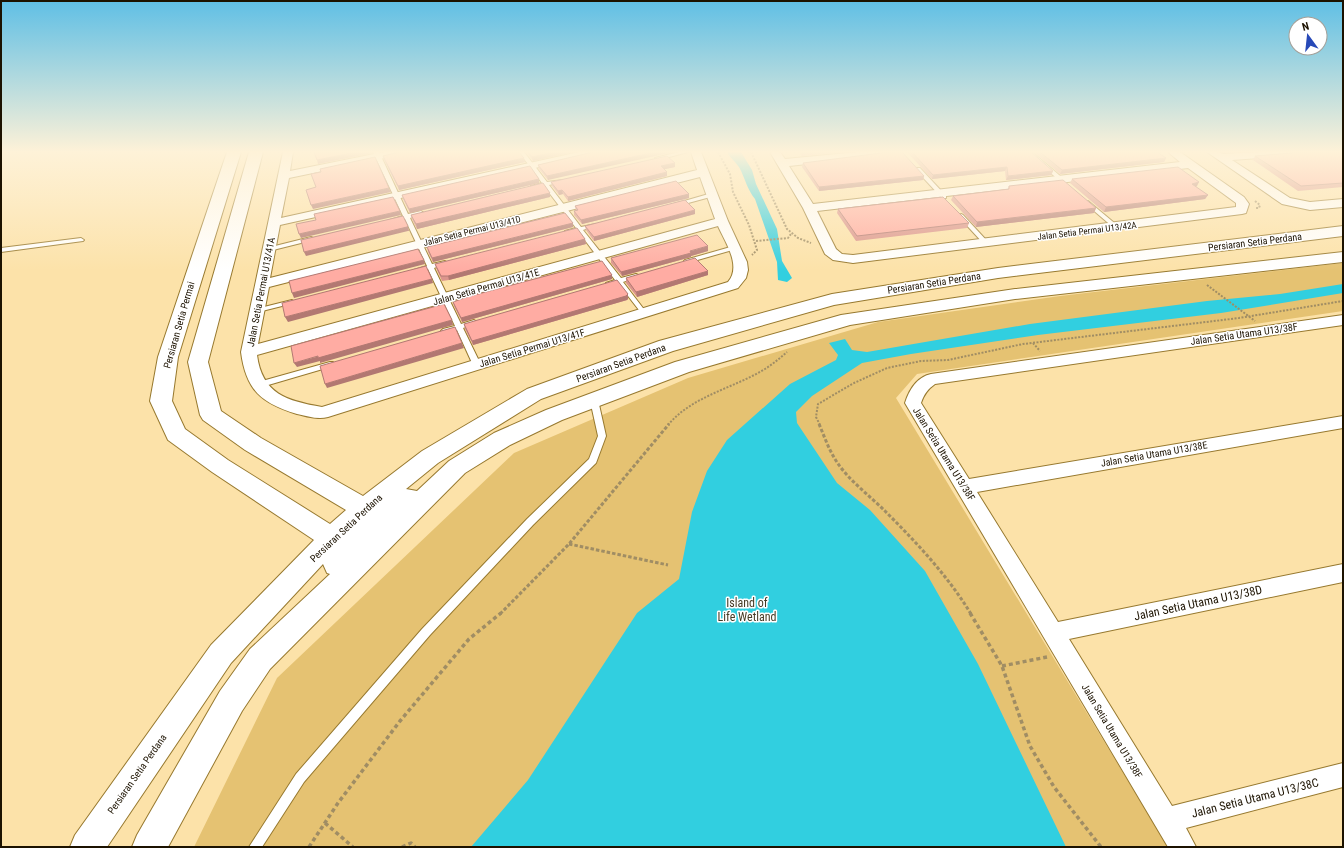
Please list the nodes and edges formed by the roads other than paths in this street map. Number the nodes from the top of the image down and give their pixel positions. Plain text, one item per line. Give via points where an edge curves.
1 (221, 192) edge
2 (245, 192) edge
3 (280, 192) edge
4 (395, 192) edge
5 (413, 192) edge
6 (552, 192) edge
7 (628, 192) edge
8 (711, 192) edge
9 (799, 192) edge
10 (952, 192) edge
11 (1228, 192) edge
12 (1272, 192) edge
13 (940, 193) junction
14 (397, 195) junction
15 (712, 195) junction
16 (1083, 198) edge
17 (1343, 203) edge
18 (950, 204) edge
19 (668, 206) edge
20 (564, 208) junction
21 (809, 208) junction
22 (955, 210) edge
23 (430, 211) edge
24 (407, 216) junction
25 (722, 221) junction
26 (384, 222) edge
27 (274, 223) junction
28 (602, 223) edge
29 (1116, 227) junction
30 (580, 228) junction
31 (1343, 231) edge
32 (557, 234) edge
33 (315, 238) edge
34 (81, 240) dead end
35 (986, 243) junction
36 (420, 244) junction
37 (734, 248) junction
38 (269, 249) junction
39 (1, 250) edge
40 (600, 255) junction
41 (1343, 257) edge
42 (453, 261) edge
43 (680, 263) edge
44 (430, 266) junction
45 (408, 272) edge
46 (642, 274) edge
47 (620, 281) junction
48 (263, 284) junction
49 (604, 285) edge
50 (445, 298) junction
51 (295, 301) edge
52 (258, 310) junction
53 (644, 313) junction
54 (482, 320) edge
55 (1343, 320) edge
56 (459, 327) junction
57 (437, 333) edge
58 (249, 352) junction
59 (340, 361) edge
60 (477, 365) junction
61 (258, 385) junction
62 (594, 400) junction
63 (322, 413) joint
64 (1343, 422) edge
65 (457, 467) junction
66 (965, 487) junction
67 (363, 518) junction
68 (332, 538) junction
69 (1343, 573) edge
70 (1052, 633) junction
71 (260, 659) junction
72 (1343, 775) edge
73 (1167, 820) junction
74 (87, 847) edge
75 (148, 847) edge
76 (255, 847) edge
77 (1183, 847) edge

1 - 68 main road, Persiaran Setia Permai via 168,357 161,401 176,434 220,466
2 - 67 main road via 198,362 211,415
3 - 27 street, Jalan Setia Permai U13/41A
4 - 14 lane
5 - 14 street
6 - 20 lane
7 - 20 street, Jalan Setia Permai U13/41D
8 - 15 street
9 - 21 street
10 - 13 street
11 - 29 street, Jalan Setia Permai U13/42A via 1244,204 1242,210
12 - 17 street via 1286,201 1310,206
13 - 18 lane
13 - 21 street
14 - 24 lane
14 - 27 street
15 - 19 lane
15 - 25 street
16 - 29 lane
20 - 30 lane
20 - 36 street, Jalan Setia Permai U13/41D
21 - 35 street, Jalan Setia Permai U13/42A via 830,251 838,257 853,259
22 - 35 lane
23 - 24 lane
24 - 26 lane
24 - 36 lane
25 - 37 street
25 - 40 street, Jalan Setia Permai U13/41E
27 - 38 street, Jalan Setia Permai U13/41A
28 - 30 lane
29 - 35 street, Jalan Setia Permai U13/42A
30 - 32 lane
30 - 40 lane
31 - 67 main road, Persiaran Setia Perdana via 998,273 832,300 666,346 534,394 430,457
33 - 38 lane
34 - 39 lane
36 - 44 lane
36 - 48 street, Jalan Setia Permai U13/41D
37 - 43 lane
37 - 53 street, Jalan Setia Permai U13/41F via 741,270 733,285
38 - 48 street, Jalan Setia Permai U13/41A
40 - 47 lane
40 - 50 street, Jalan Setia Permai U13/41E
41 - 62 main road via 1015,294 848,319 682,367
42 - 44 lane
44 - 45 lane
44 - 50 lane
46 - 47 lane
47 - 49 lane
47 - 53 lane
48 - 52 street, Jalan Setia Permai U13/41A
50 - 56 lane
50 - 58 street, Jalan Setia Permai U13/41E
51 - 52 lane
52 - 58 street, Jalan Setia Permai U13/41A
53 - 60 street, Jalan Setia Permai U13/41F
54 - 56 lane
55 - 66 street, Jalan Setia Utama U13/38F via 931,379 922,385 913,403
56 - 57 lane
56 - 60 lane
58 - 61 street, Jalan Setia Permai U13/41A via 252,371
59 - 61 lane
60 - 63 street, Jalan Setia Permai U13/41F
61 - 63 street, Jalan Setia Permai U13/41A via 276,401 298,409
62 - 65 main road via 502,439
62 - 76 lane via 602,436 593,461 530,522 426,632 300,778
64 - 66 street, Jalan Setia Utama U13/38E
65 - 67 main road via 425,485 381,518
65 - 71 main road
66 - 70 street, Jalan Setia Utama U13/38F
67 - 68 main road
67 - 71 main road via 356,544 307,595
68 - 74 main road, Persiaran Setia Perdana via 221,654
69 - 70 street, Jalan Setia Utama U13/38D
70 - 73 street, Jalan Setia Utama U13/38F
71 - 75 main road via 231,701
72 - 73 street, Jalan Setia Utama U13/38C
73 - 77 street, Jalan Setia Utama U13/38F

